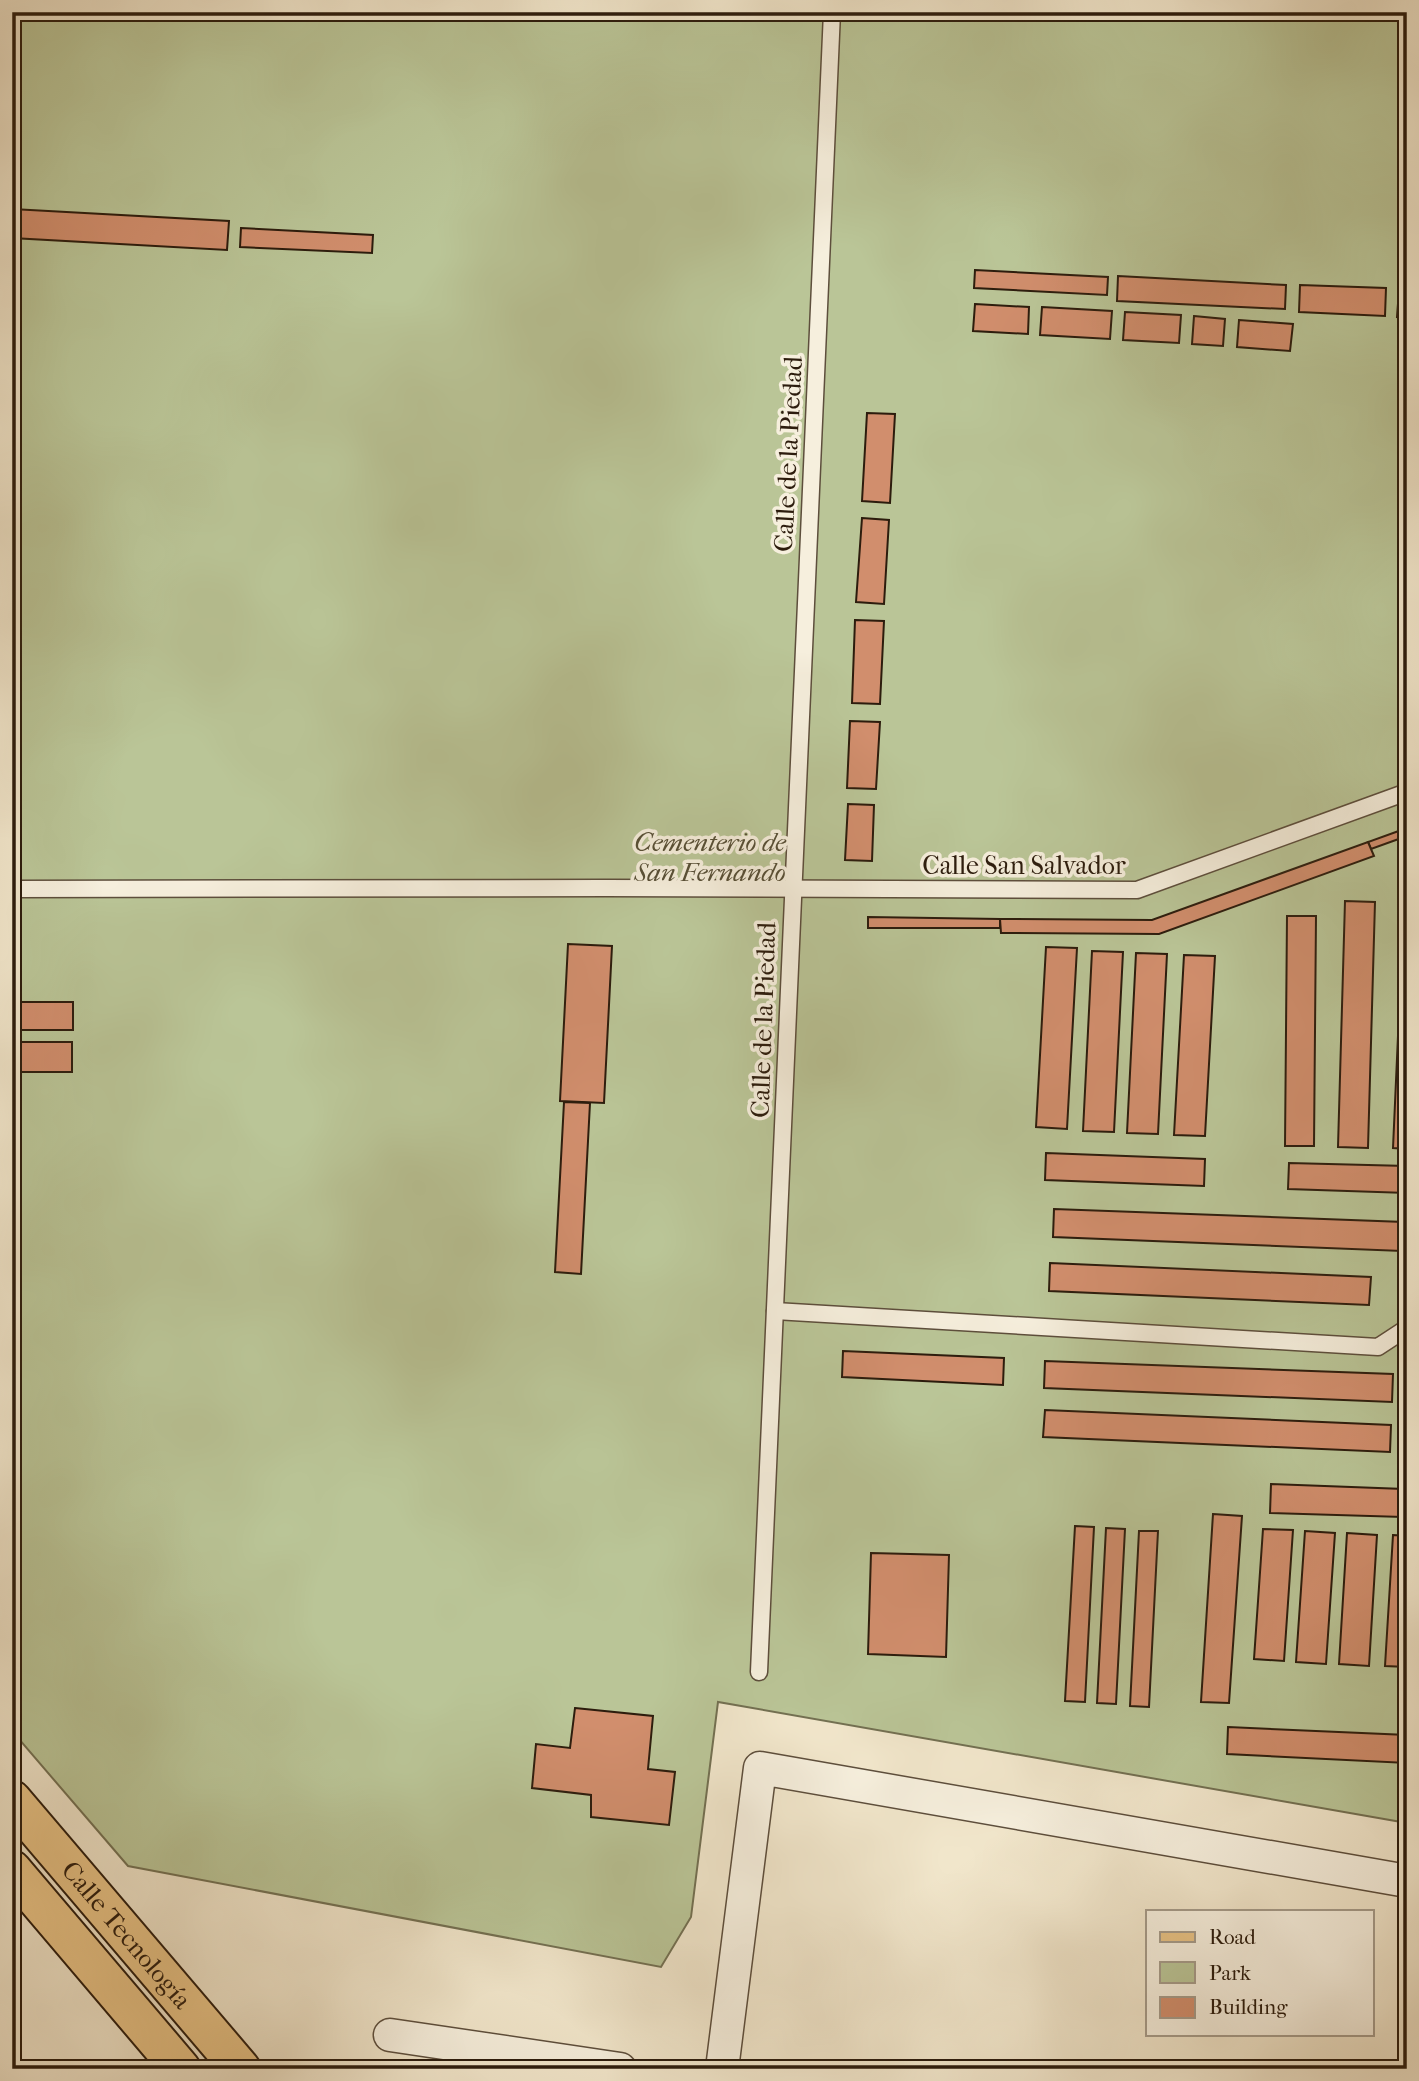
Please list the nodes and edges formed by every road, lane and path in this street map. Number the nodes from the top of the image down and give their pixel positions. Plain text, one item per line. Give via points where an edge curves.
1 (832, 12) edge
2 (1407, 792) edge
3 (12, 889) edge
4 (793, 889) junction
5 (775, 1311) junction
6 (1407, 1328) edge
7 (759, 1672) dead end
8 (12, 1800) edge
9 (12, 1870) edge
10 (1407, 1881) edge
11 (390, 2035) dead end
12 (181, 2069) edge
13 (241, 2069) edge
14 (620, 2069) edge
15 (722, 2069) edge

1 - 4 lane, Calle de la Piedad
2 - 4 lane, Calle San Salvador via 1137,890
3 - 4 lane, Calle San Salvador
4 - 5 lane, Calle de la Piedad
5 - 6 lane via 1378,1347
5 - 7 lane, Calle de la Piedad
8 - 13 main road, Calle Tecnología
9 - 12 main road, Calle Tecnología
10 - 15 street via 760,1768
11 - 14 street

